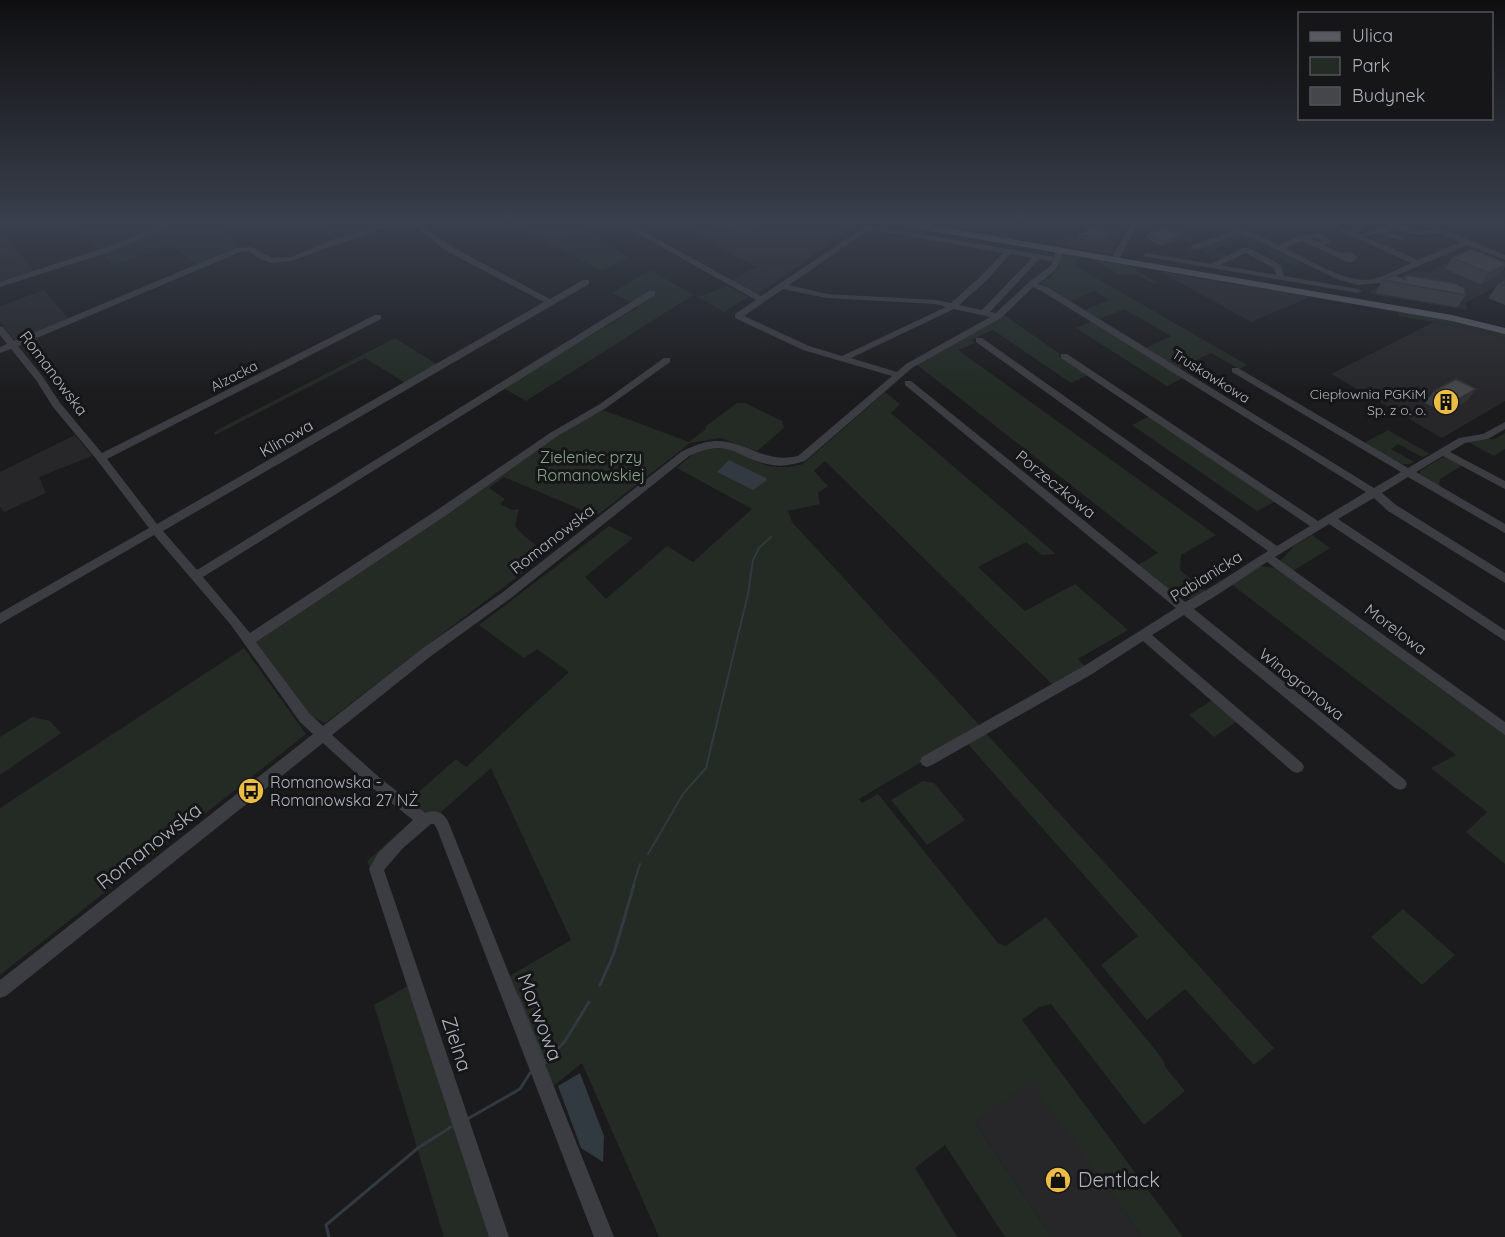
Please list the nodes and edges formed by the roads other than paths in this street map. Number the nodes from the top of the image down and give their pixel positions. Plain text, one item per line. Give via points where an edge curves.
1 (164, 281) edge
2 (509, 281) edge
3 (727, 281) edge
4 (789, 281) edge
5 (981, 281) edge
6 (1015, 281) edge
7 (1037, 281) edge
8 (1285, 281) edge
9 (1300, 281) edge
10 (1345, 281) edge
11 (1378, 281) edge
12 (586, 282) dead end
13 (1032, 284) junction
14 (782, 286) junction
15 (1359, 292) junction
16 (652, 293) dead end
17 (762, 300) junction
18 (550, 302) junction
19 (952, 305) junction
20 (985, 312) junction
21 (998, 316) junction
22 (378, 317) dead end
23 (0, 329) edge
24 (1505, 331) edge
25 (979, 340) dead end
26 (13, 345) junction
27 (0, 350) edge
28 (1064, 356) dead end
29 (843, 359) junction
30 (667, 360) dead end
31 (1235, 370) dead end
32 (903, 379) junction
33 (1505, 425) edge
34 (1443, 452) junction
35 (101, 458) junction
36 (1410, 472) junction
37 (1505, 485) edge
38 (1375, 493) junction
39 (1324, 522) junction
40 (1505, 529) edge
41 (156, 530) junction
42 (1272, 554) junction
43 (197, 575) junction
44 (1505, 579) edge
45 (1185, 608) junction
46 (0, 619) edge
47 (1145, 636) junction
48 (1505, 636) edge
49 (249, 640) junction
50 (1505, 729) edge
51 (323, 734) junction
52 (927, 761) dead end
53 (1297, 767) dead end
54 (1400, 784) dead end
55 (428, 819) junction
56 (0, 990) edge
57 (499, 1237) edge
58 (604, 1237) edge

1 - 26 street
2 - 18 street
3 - 17 street
4 - 14 street
5 - 19 street
6 - 20 street
7 - 13 street, Romanowska
8 - 15 main road
9 - 15 street
10 - 15 street
11 - 15 street
12 - 18 street, Klinowa
13 - 21 street, Romanowska
13 - 38 street, Truskawkowa
14 - 17 street
14 - 19 street via 827,296
15 - 24 main road
16 - 43 street
17 - 29 street via 738,316 806,348
18 - 41 street, Klinowa
19 - 20 street
19 - 29 street
20 - 21 street
21 - 32 street, Romanowska via 916,361
22 - 35 street, Alzacka
23 - 26 street, Romanowska
25 - 42 street, Morelowa
26 - 27 street
26 - 35 street, Romanowska
28 - 39 street
29 - 32 street
30 - 49 street
31 - 36 street
32 - 45 street, Porzeczkowa
32 - 51 street, Romanowska via 798,460 772,462 718,443 702,445 688,453
33 - 34 street, Pabianicka via 1485,437 1462,440
34 - 36 street, Pabianicka
34 - 37 street
35 - 41 street, Romanowska
36 - 38 street, Pabianicka
36 - 40 street
38 - 39 street, Pabianicka
38 - 44 street, Truskawkowa via 1392,508
39 - 42 street, Pabianicka
39 - 48 street
41 - 43 street, Romanowska
41 - 46 street, Klinowa
42 - 45 street, Pabianicka
42 - 50 street, Morelowa
43 - 49 street, Romanowska
45 - 47 street, Pabianicka
45 - 54 street, Winogronowa
47 - 52 street, Pabianicka
47 - 53 street
49 - 51 street, Romanowska via 305,718
51 - 55 street via 375,782
51 - 56 street, Romanowska
55 - 57 street, Zielna via 376,869
55 - 58 street, Morwowa via 439,819 443,826

